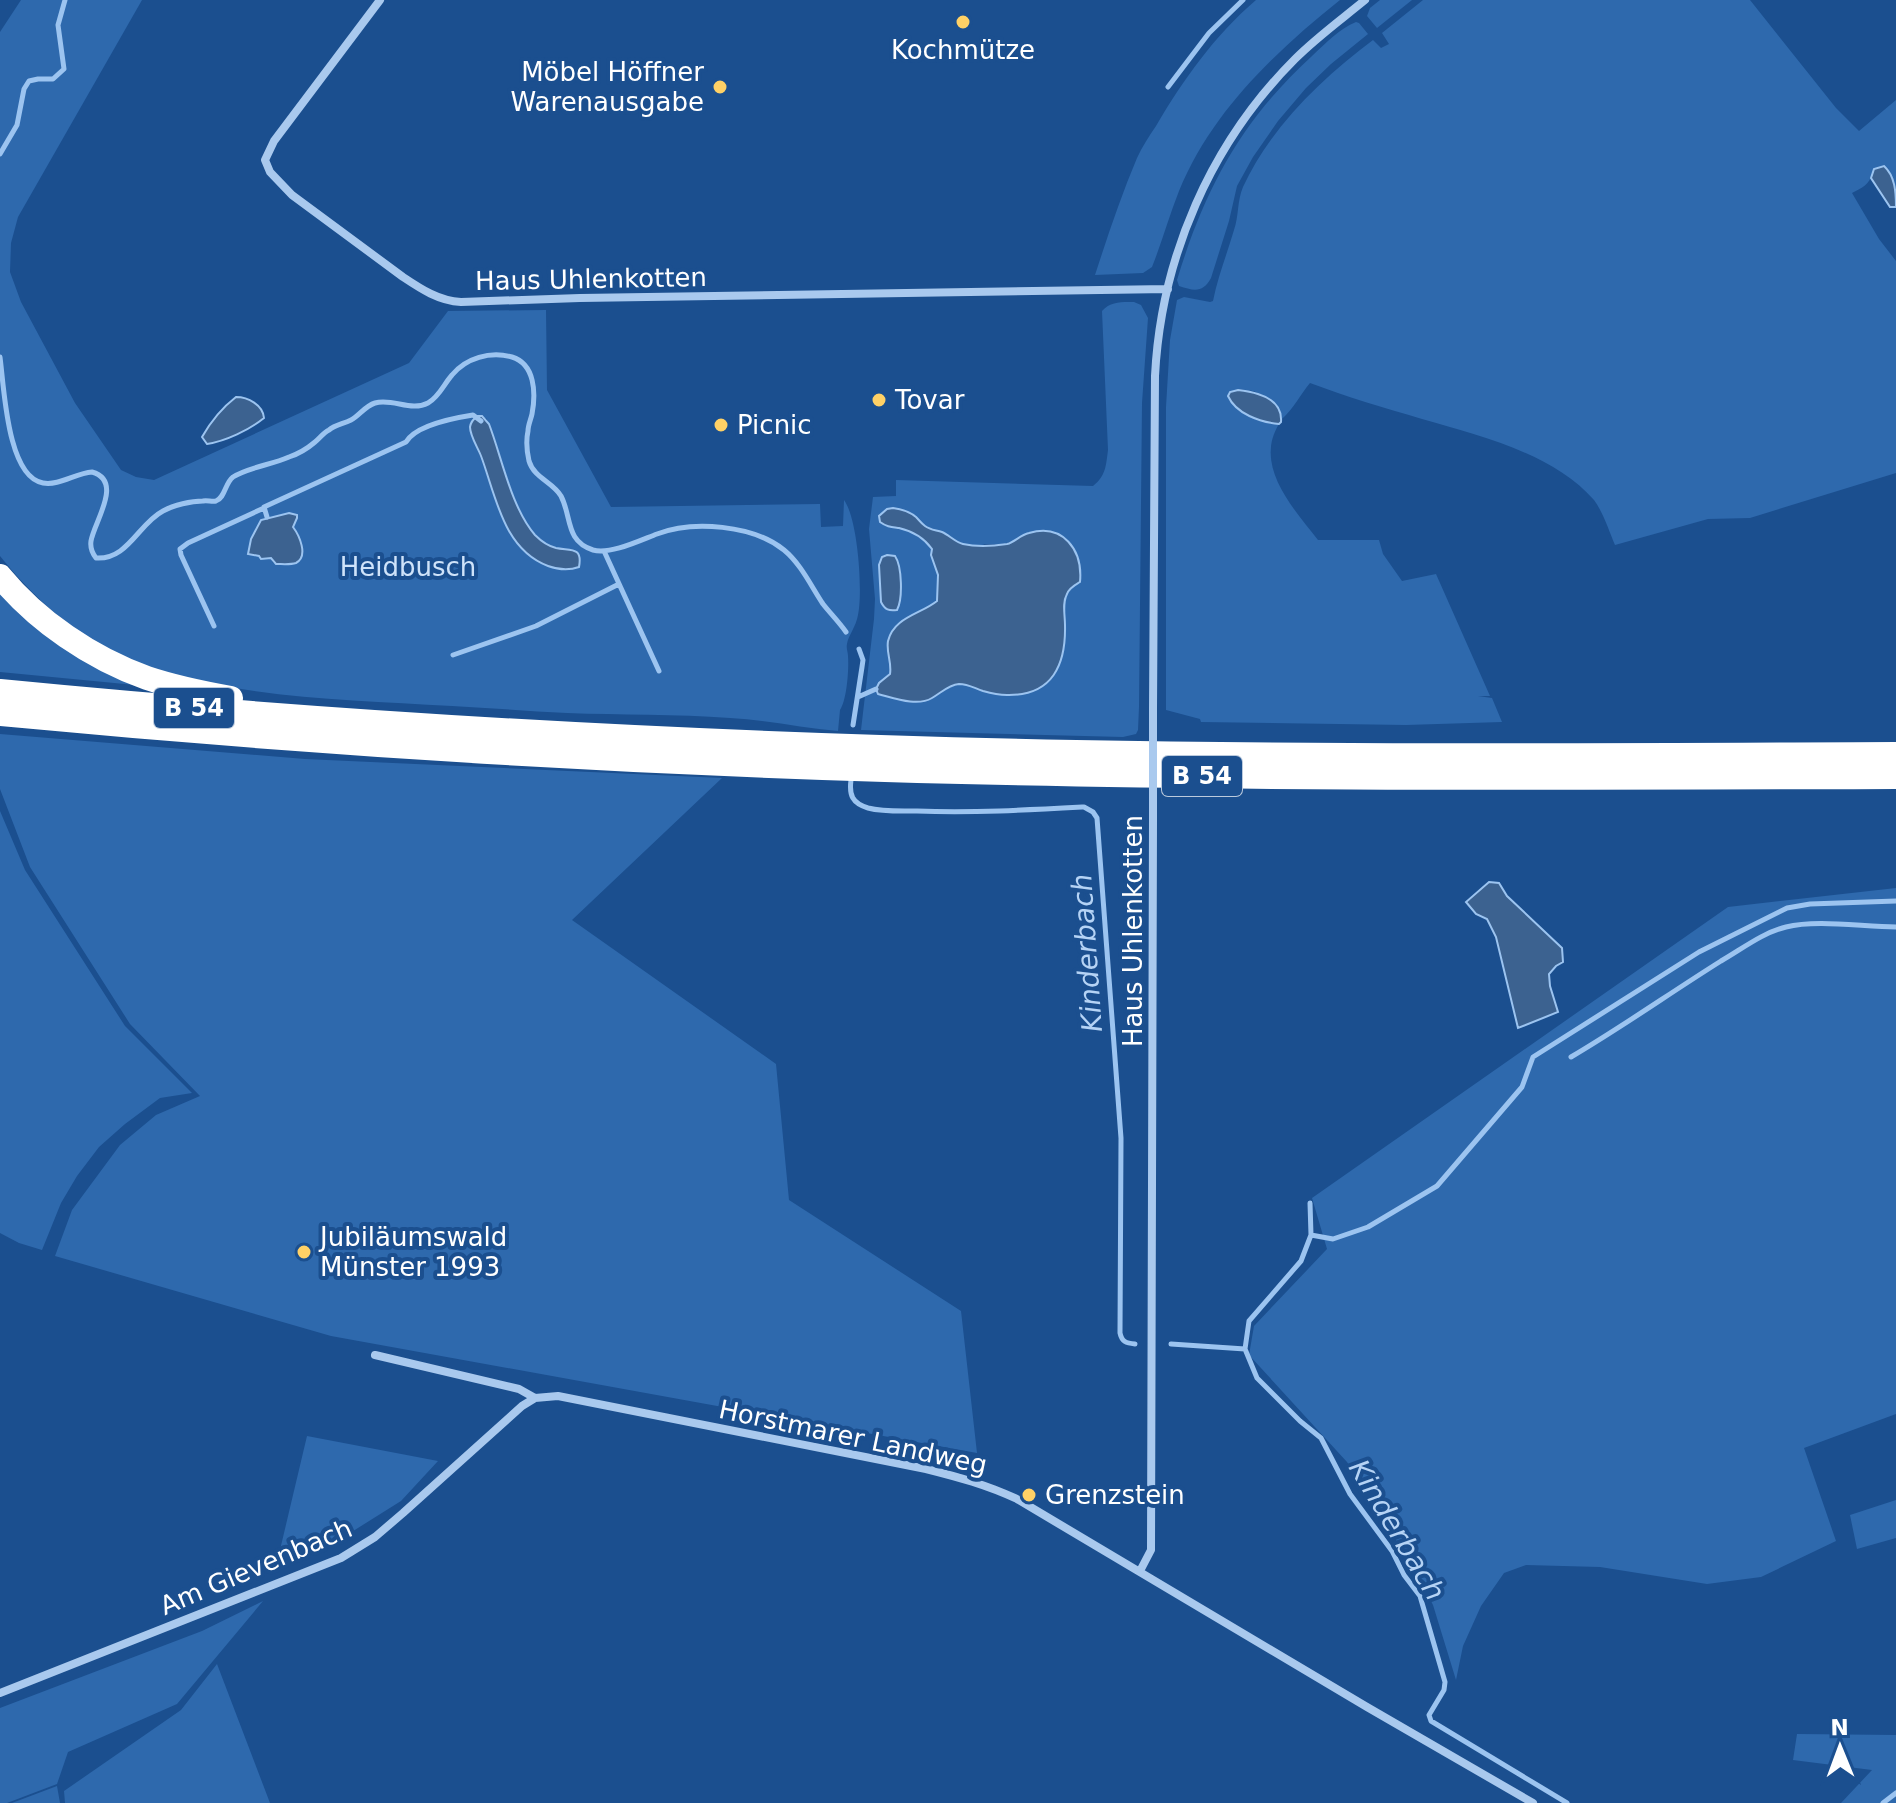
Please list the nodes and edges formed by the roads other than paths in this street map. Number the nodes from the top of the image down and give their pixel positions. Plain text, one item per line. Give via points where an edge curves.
1 (380, 0) edge
2 (1365, 0) edge
3 (1168, 289) junction
4 (0, 576) edge
5 (0, 691) edge
6 (0, 714) edge
7 (0, 723) edge
8 (388, 723) junction
9 (119, 725) junction
10 (1896, 754) edge
11 (1896, 777) edge
12 (375, 1355) dead end
13 (535, 1398) junction
14 (1140, 1571) junction
15 (0, 1693) edge
16 (1533, 1803) edge

1 - 3 street, Haus Uhlenkotten via 265,160 292,195 419,288 445,300
2 - 3 street, Haus Uhlenkotten via 1293,61 1232,137 1198,197
3 - 14 street, Haus Uhlenkotten, bridge via 1154,397 1151,1550
4 - 8 highway via 59,630 147,678 207,694
5 - 8 highway, B 54
6 - 9 highway, B 54
7 - 9 highway
8 - 10 highway, B 54 via 740,742 1057,751
9 - 11 highway, B 54 via 509,753 914,771 1347,778
12 - 13 street, Horstmarer Landweg via 519,1389
13 - 14 street, Horstmarer Landweg via 558,1396 958,1477 1017,1499
13 - 15 street, Am Gievenbach via 375,1537 341,1558
14 - 16 street, Horstmarer Landweg

